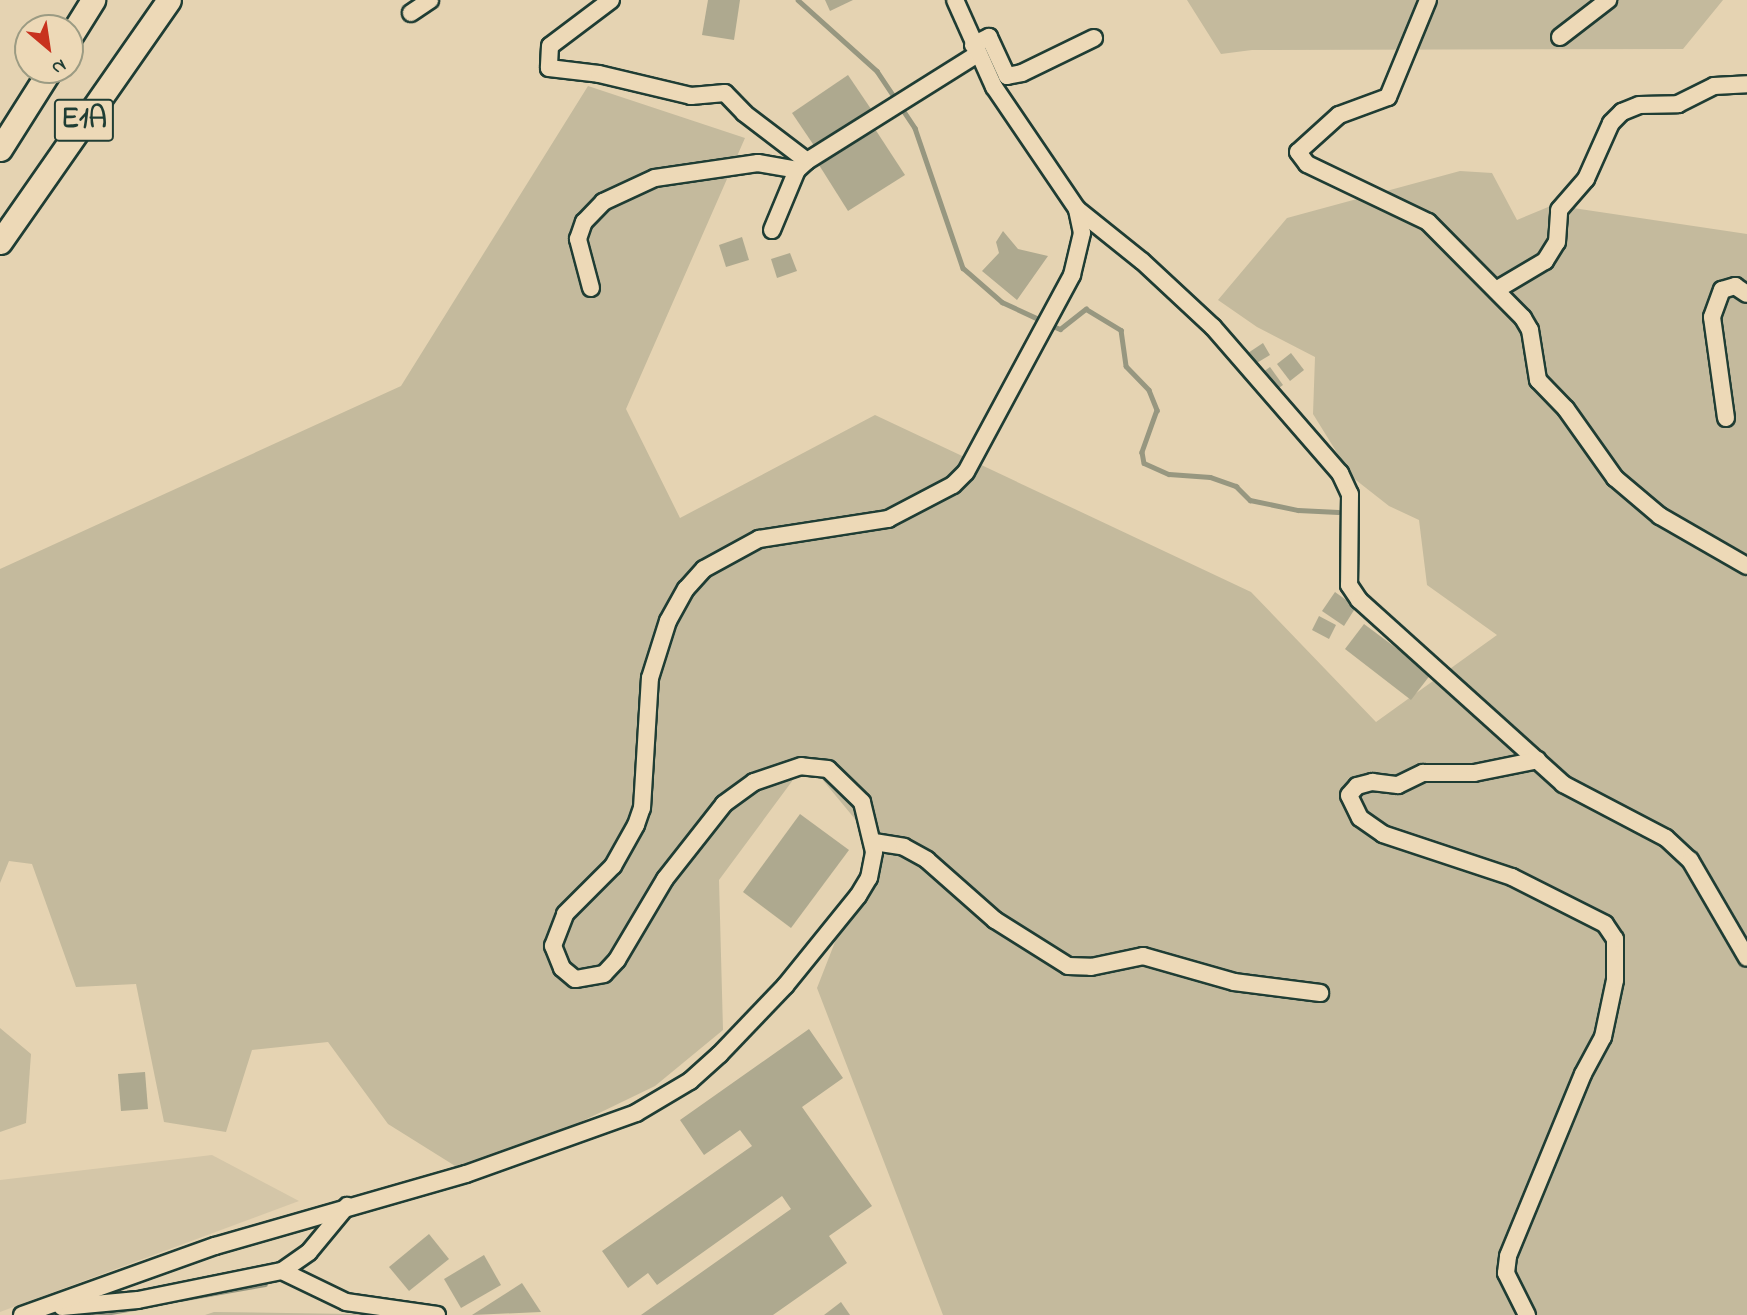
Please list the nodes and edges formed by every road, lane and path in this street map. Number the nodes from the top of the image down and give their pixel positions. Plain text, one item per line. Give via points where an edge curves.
1 (169, 0) edge
2 (430, 0) edge
3 (611, 0) edge
4 (955, 0) edge
5 (1428, 0) edge
6 (1608, 0) edge
7 (411, 13) dead end
8 (1560, 37) dead end
9 (1094, 38) dead end
10 (975, 50) junction
11 (34, 84) edge
12 (41, 84) edge
13 (1747, 84) edge
14 (0, 133) edge
15 (0, 149) edge
16 (802, 165) junction
17 (1077, 209) junction
18 (772, 230) dead end
19 (0, 242) edge
20 (591, 288) dead end
21 (1496, 290) junction
22 (1747, 294) edge
23 (1726, 418) dead end
24 (1747, 566) edge
25 (1538, 760) junction
26 (874, 842) junction
27 (1747, 958) edge
28 (1320, 993) dead end
29 (347, 1206) junction
30 (282, 1271) junction
31 (40, 1308) junction
32 (22, 1315) edge
33 (437, 1315) edge
34 (1527, 1315) edge

1 - 19 highway, E1A
2 - 7 street
3 - 16 street via 550,46 550,68 691,96 725,93
4 - 10 street
5 - 21 street via 1388,96 1339,116 1298,152 1307,164 1428,222
6 - 8 street
9 - 10 street via 1007,76 989,37
10 - 16 street
10 - 17 street
11 - 14 highway
12 - 15 highway, E1A
13 - 21 street via 1714,86 1678,104 1639,105 1622,112 1611,123 1586,179 1559,210 1557,242 1545,261
16 - 18 street
16 - 20 street via 758,163 655,178 603,202 584,222 578,239
17 - 25 street via 1213,327 1340,473 1350,494 1349,585 1359,600
17 - 26 street via 1080,251 966,472 953,485 888,519 759,539 704,569 686,589 668,621 650,678 642,808 636,825 613,866 565,914 553,946 562,968 575,979 604,974 665,879 724,804 779,770 815,767 841,777 862,802
21 - 24 street via 1530,330 1538,380 1566,409 1615,478 1660,516
22 - 23 street via 1735,286 1722,290 1712,317
25 - 27 street via 1589,801 1666,838 1690,860
25 - 34 street via 1474,773 1423,773 1398,785 1372,782 1357,786 1349,795 1360,818 1383,834 1512,877 1605,924 1615,939 1615,980 1603,1037 1583,1074 1508,1256 1506,1273
26 - 28 street via 904,847 926,860 995,920 1068,966 1091,967 1143,956 1234,982
26 - 29 street via 869,878 843,917 785,985 690,1081 608,1126 466,1174
29 - 30 street via 309,1252
29 - 31 street via 215,1246
30 - 31 street via 138,1300
30 - 33 street via 346,1302
31 - 32 street

